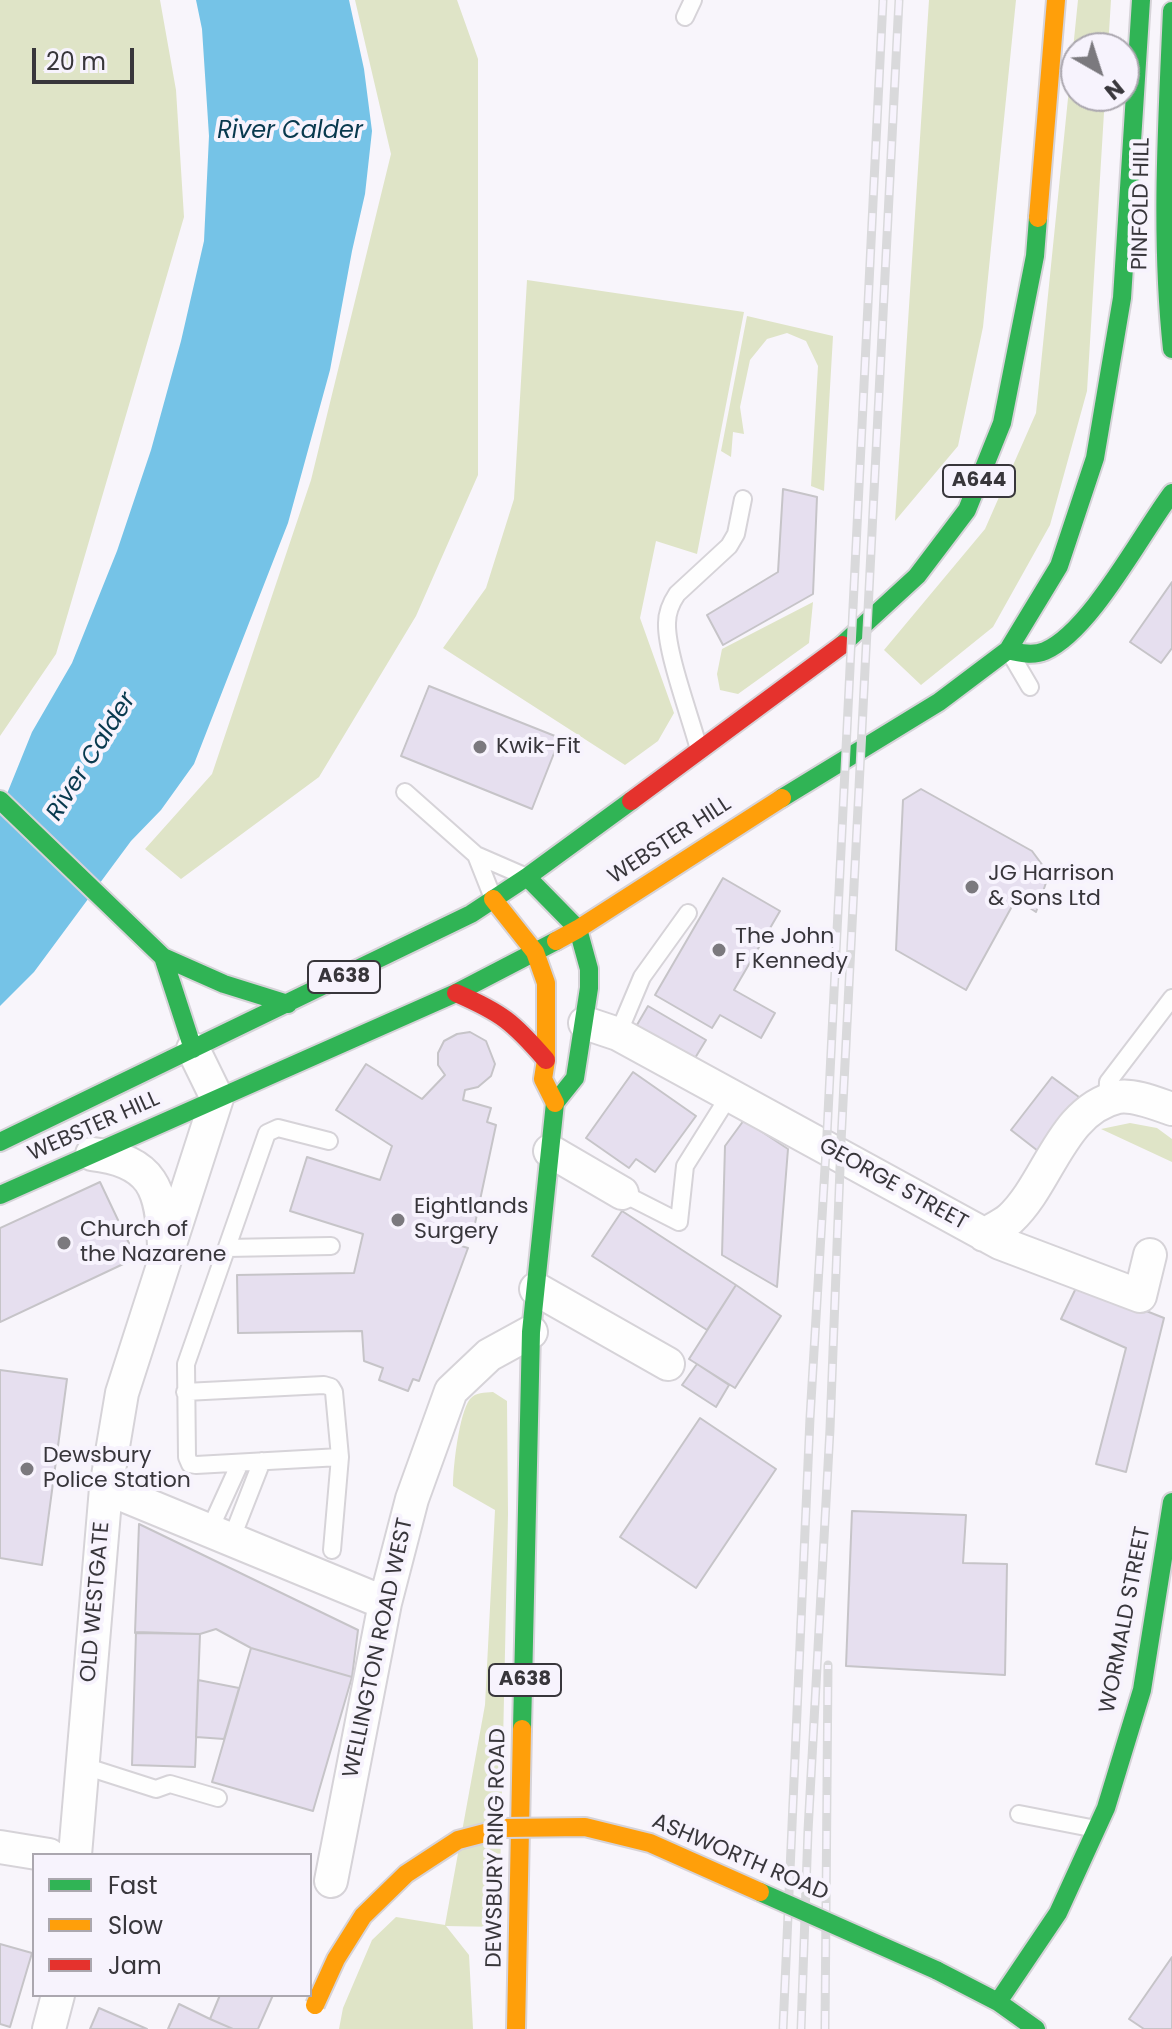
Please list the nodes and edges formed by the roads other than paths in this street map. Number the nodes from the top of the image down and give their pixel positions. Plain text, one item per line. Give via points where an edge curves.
1 (693, 0) edge
2 (1056, 0) edge
3 (1141, 0) edge
4 (1172, 11) edge
5 (685, 17) dead end
6 (1172, 349) edge
7 (1172, 493) edge
8 (743, 499) dead end
9 (1008, 650) junction
10 (1030, 687) dead end
11 (700, 752) junction
12 (405, 792) dead end
13 (0, 800) edge
14 (621, 809) joint
15 (476, 855) junction
16 (527, 877) junction
17 (493, 899) junction
18 (688, 913) dead end
19 (578, 929) junction
20 (535, 952) junction
21 (163, 957) junction
22 (456, 993) junction
23 (1172, 998) edge
24 (288, 1004) junction
25 (585, 1023) junction
26 (618, 1034) junction
27 (193, 1049) junction
28 (546, 1060) junction
29 (729, 1096) junction
30 (217, 1098) junction
31 (1107, 1102) junction
32 (555, 1103) junction
33 (1172, 1109) edge
34 (329, 1141) dead end
35 (0, 1142) edge
36 (550, 1151) junction
37 (92, 1154) junction
38 (622, 1193) joint
39 (0, 1195) edge
40 (331, 1246) dead end
41 (994, 1247) junction
42 (227, 1248) junction
43 (1150, 1255) dead end
44 (165, 1261) junction
45 (536, 1289) junction
46 (531, 1332) junction
47 (668, 1364) dead end
48 (185, 1392) junction
49 (340, 1457) junction
50 (262, 1461) junction
51 (240, 1463) junction
52 (106, 1488) junction
53 (1172, 1502) edge
54 (220, 1535) junction
55 (332, 1550) dead end
56 (385, 1603) junction
57 (81, 1765) junction
58 (218, 1798) dead end
59 (1019, 1814) dead end
60 (1096, 1829) junction
61 (0, 1847) edge
62 (37, 1853) edge
63 (75, 1853) edge
64 (331, 1881) dead end
65 (57, 1997) edge
66 (998, 2002) junction
67 (49, 2029) edge
68 (311, 2029) edge
69 (516, 2029) edge
70 (1036, 2029) edge

1 - 5 lane
2 - 11 main road, WEBSTER HILL / A644 via 1035,256 1002,423 967,510 917,576 830,656
3 - 9 main road, WEBSTER HILL via 1122,298 1095,458 1059,566
4 - 6 main road, PINFOLD HILL via 1164,185
7 - 9 main road via 1081,623 1045,650
8 - 11 lane via 729,546 677,594 668,613 674,659
9 - 10 lane
9 - 19 main road, WEBSTER HILL via 939,702
11 - 14 main road, WEBSTER HILL / A644
12 - 15 lane
13 - 21 main road
14 - 16 main road, WEBSTER HILL / A638
15 - 16 lane
15 - 17 lane
16 - 17 main road, WEBSTER HILL / A638
16 - 19 main road, A638
17 - 20 main road, A638
17 - 24 main road, WEBSTER HILL / A638
18 - 26 lane via 642,977
19 - 20 main road, WEBSTER HILL / A638
19 - 25 main road, A638 via 589,969
20 - 22 main road, WEBSTER HILL / A638
20 - 28 main road, A638 via 546,983
21 - 24 main road via 242,992
21 - 27 main road
22 - 28 main road via 495,1010
22 - 30 main road, WEBSTER HILL / A638
23 - 31 lane via 1108,1082
24 - 27 main road, WEBSTER HILL / A638
25 - 26 street
25 - 32 main road, A638 via 575,1078
26 - 29 street, GEORGE STREET
27 - 30 street
27 - 35 main road, WEBSTER HILL / A638
28 - 32 main road, A638 via 543,1079
29 - 38 lane via 685,1166 679,1222
29 - 41 street, GEORGE STREET
30 - 37 main road, WEBSTER HILL / A638
30 - 44 street, OLD WESTGATE
31 - 33 street via 1120,1096
31 - 41 street via 1073,1126
32 - 36 main road, A638
34 - 42 lane via 278,1128 267,1133
36 - 38 street
36 - 45 main road, A638
37 - 39 main road, WEBSTER HILL / A638
37 - 44 street, OLD WESTGATE via 120,1157 140,1170 158,1193
40 - 42 lane
41 - 43 street, GEORGE STREET via 1140,1296
42 - 48 lane via 186,1364
44 - 52 street, OLD WESTGATE via 122,1393
45 - 46 main road, A638
45 - 47 street
46 - 56 street, WELLINGTON ROAD WEST via 489,1355 451,1391 412,1499
46 - 69 main road, DEWSBURY RING ROAD / A638
48 - 49 lane via 331,1387
48 - 51 lane via 190,1464
49 - 50 lane
49 - 55 lane
50 - 51 lane
50 - 54 lane
51 - 54 lane
52 - 54 street
52 - 57 street, OLD WESTGATE
53 - 60 main road, WORMALD STREET via 1142,1690
54 - 56 street
56 - 64 street, WELLINGTON ROAD WEST
57 - 58 lane via 156,1789 170,1784
57 - 63 street, OLD WESTGATE
59 - 60 lane
60 - 66 main road, WORMALD STREET via 1058,1913
61 - 62 street
65 - 67 street
66 - 68 main road, ASHWORTH ROAD, bridge via 650,1843 585,1827 504,1828 458,1840 406,1874 363,1916 336,1959 315,2005
66 - 70 main road, ASHWORTH ROAD

